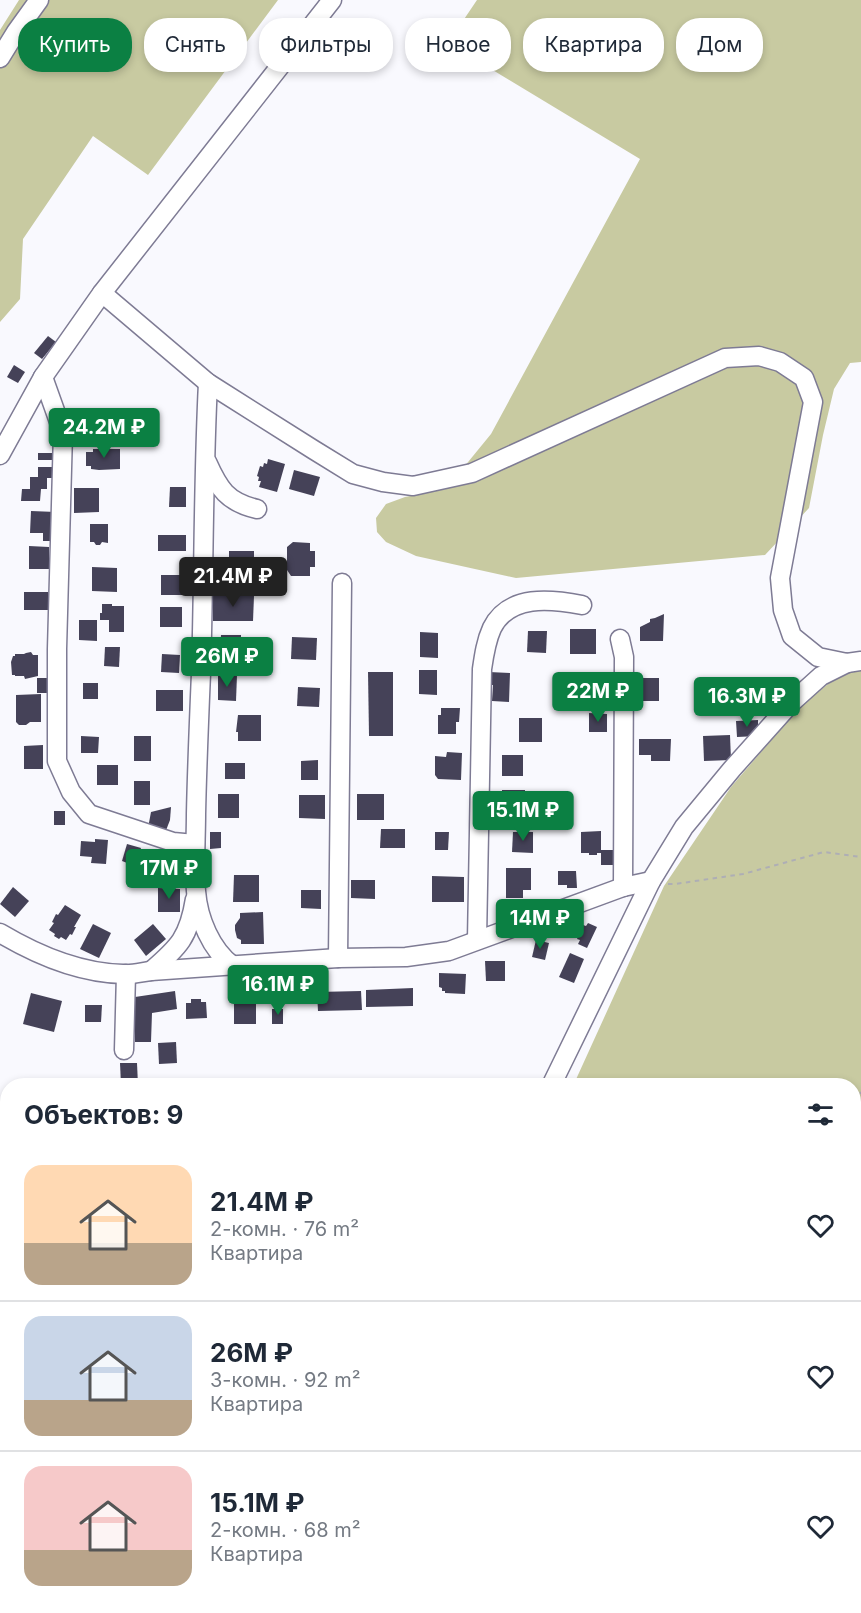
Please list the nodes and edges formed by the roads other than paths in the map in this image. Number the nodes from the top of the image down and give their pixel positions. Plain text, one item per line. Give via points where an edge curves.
1 (39, 0) edge
2 (332, 0) edge
3 (0, 58) edge
4 (102, 293) junction
5 (43, 377) junction
6 (208, 383) junction
7 (204, 454) junction
8 (0, 455) edge
9 (257, 509) dead end
10 (342, 583) dead end
11 (582, 604) dead end
12 (620, 639) dead end
13 (854, 662) edge
14 (195, 844) junction
15 (651, 881) junction
16 (624, 887) junction
17 (196, 891) junction
18 (0, 933) edge
19 (477, 940) junction
20 (338, 958) junction
21 (233, 966) junction
22 (151, 971) junction
23 (126, 974) junction
24 (124, 1050) dead end
25 (555, 1078) edge

1 - 3 street
2 - 4 street
4 - 5 street
4 - 6 street
5 - 8 street
5 - 14 street via 63,433 57,761 71,792 89,814 173,842
6 - 7 street
6 - 13 street via 353,474 412,486 472,473 725,358 759,356 780,362 804,378 813,402 780,579 783,609 792,636 818,657
7 - 9 street via 217,483 227,494 243,506
7 - 14 street
10 - 20 street
11 - 19 street via 541,600 507,610 493,626 485,648
12 - 16 street via 624,657
13 - 15 street via 821,676 791,704 684,828
14 - 17 street
15 - 16 street
15 - 25 street
16 - 19 street
17 - 21 street via 200,916 211,939 224,960
17 - 22 street via 187,932 178,947
18 - 23 street via 81,969
19 - 20 street via 449,951 406,957
20 - 21 street
21 - 22 street
22 - 23 street
23 - 24 street

